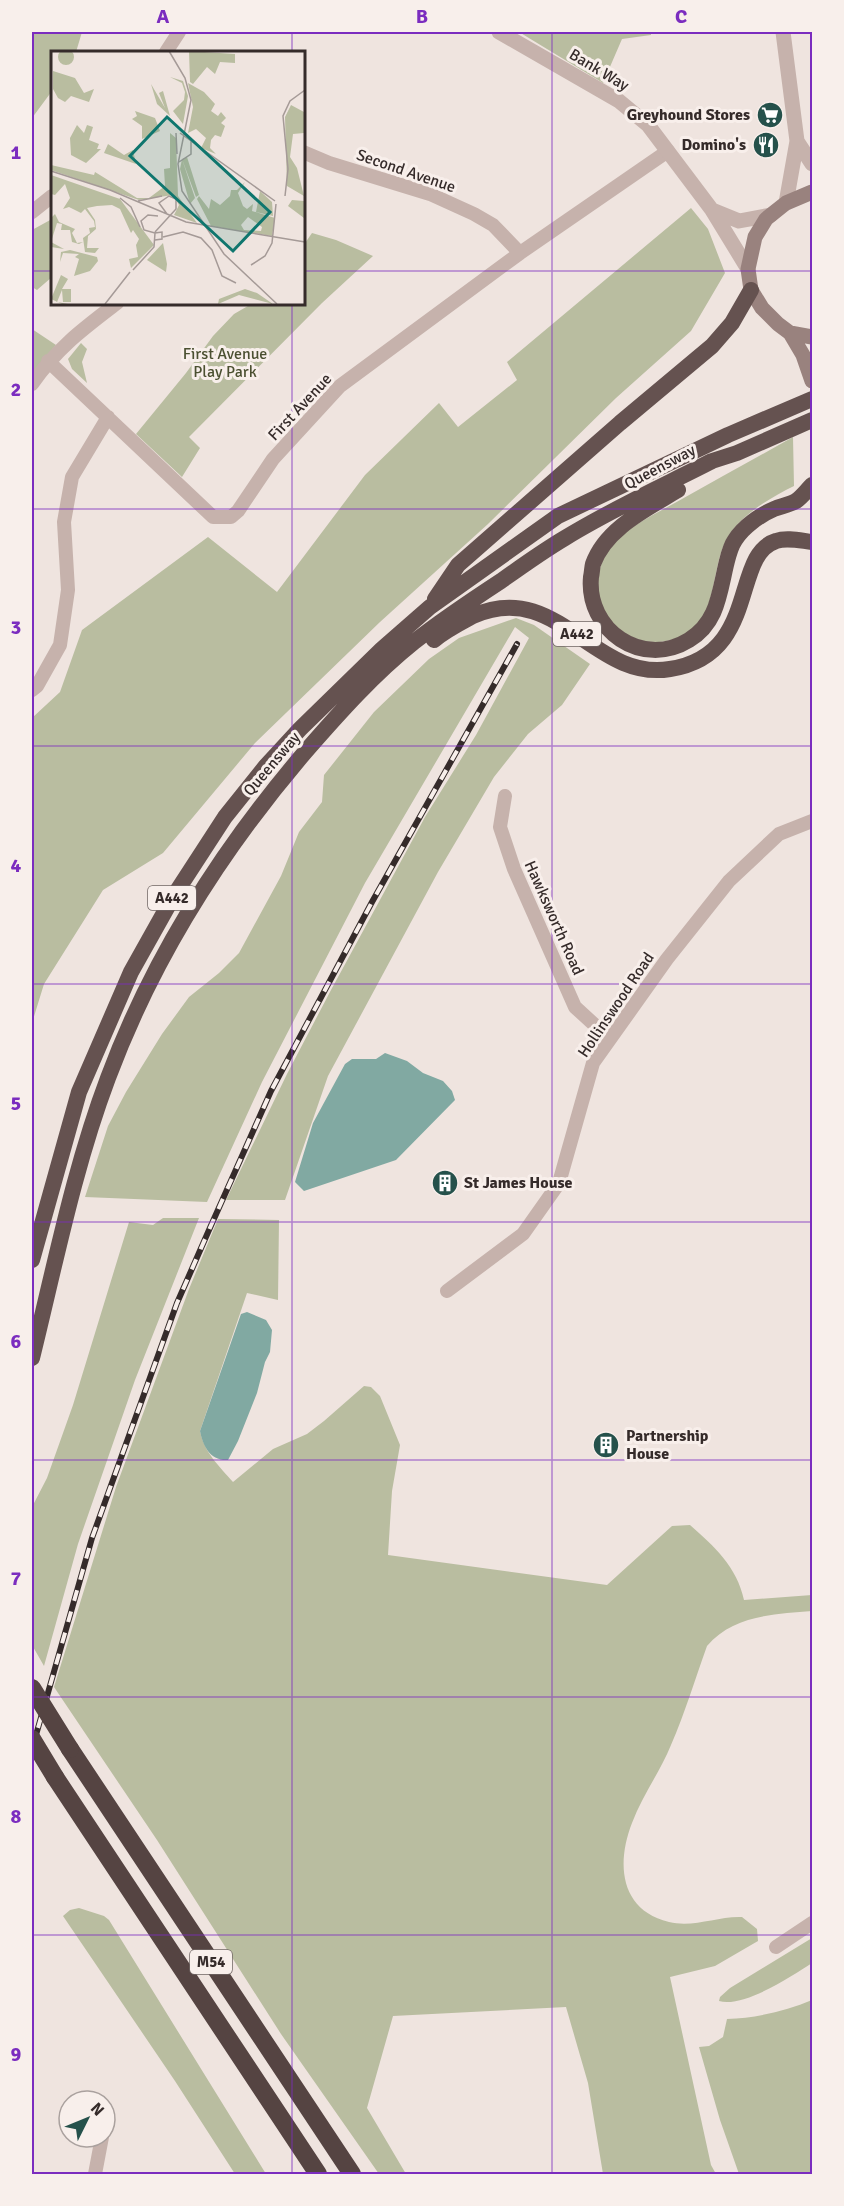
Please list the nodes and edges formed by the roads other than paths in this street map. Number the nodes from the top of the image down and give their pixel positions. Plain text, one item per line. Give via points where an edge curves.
1 (179, 32) edge
2 (499, 32) edge
3 (783, 32) edge
4 (167, 51) edge
5 (797, 141) junction
6 (668, 151) junction
7 (304, 152) edge
8 (813, 164) edge
9 (813, 192) edge
10 (51, 197) edge
11 (786, 202) junction
12 (712, 210) junction
13 (32, 212) edge
14 (771, 215) junction
15 (520, 253) junction
16 (749, 280) junction
17 (116, 304) edge
18 (790, 333) junction
19 (813, 337) edge
20 (48, 361) junction
21 (811, 378) edge
22 (32, 384) edge
23 (813, 399) edge
24 (108, 417) junction
25 (813, 420) edge
26 (737, 453) junction
27 (813, 485) edge
28 (813, 543) edge
29 (430, 607) junction
30 (32, 690) edge
31 (339, 713) junction
32 (505, 796) dead end
33 (813, 821) edge
34 (610, 1039) junction
35 (32, 1260) edge
36 (447, 1292) dead end
37 (32, 1358) edge
38 (32, 1688) edge
39 (32, 1739) edge
40 (813, 1923) edge
41 (776, 1947) dead end
42 (100, 2149) edge
43 (95, 2175) edge
44 (318, 2175) edge
45 (352, 2175) edge

1 - 4 street
2 - 6 street, Bank Way via 618,101 648,125
3 - 5 street
5 - 8 street
5 - 11 street
6 - 12 street, Bank Way
6 - 15 street, First Avenue
7 - 15 street, Second Avenue via 430,194 474,214 493,225
9 - 11 main road
10 - 13 street
11 - 14 main road
12 - 14 street via 739,222
12 - 16 street, Bank Way
14 - 16 main road via 755,237
15 - 24 street, First Avenue via 340,386 273,459 231,518 213,517
16 - 18 main road via 762,308
16 - 29 highway, A442 via 732,323 712,346 458,565
17 - 20 street via 67,341
18 - 19 main road
18 - 21 main road
20 - 22 street
20 - 24 street, First Avenue
23 - 29 highway, Queensway / A442 via 558,516
24 - 30 street via 72,477 64,522 68,590 60,645
25 - 26 highway, Queensway / A442
26 - 27 highway, A442 via 639,514 603,546 593,565 590,593 597,614 613,636 657,651 675,648 701,632 716,608 735,540 746,527 771,510 795,501
26 - 31 highway, Queensway / A442 via 712,461 566,537 414,642
28 - 31 highway, A442 via 778,540 769,544 753,565 727,635 697,661 668,670 632,667 542,614 514,607 496,609 482,612 442,634 364,699
29 - 35 highway, Queensway / A442 via 357,673 265,767 225,817 173,897 131,972 79,1092
31 - 37 highway, Queensway / A442 via 242,830 189,909 153,973 108,1077 84,1147
32 - 34 street, Hawksworth Road via 500,827 514,869 575,1007
33 - 34 street, Hollinswood Road via 779,834 729,881 667,958
34 - 36 street, Hollinswood Road via 593,1063 558,1183 523,1234
38 - 45 highway, M54, bridge
39 - 44 highway, M54, bridge
40 - 41 street
42 - 43 street

